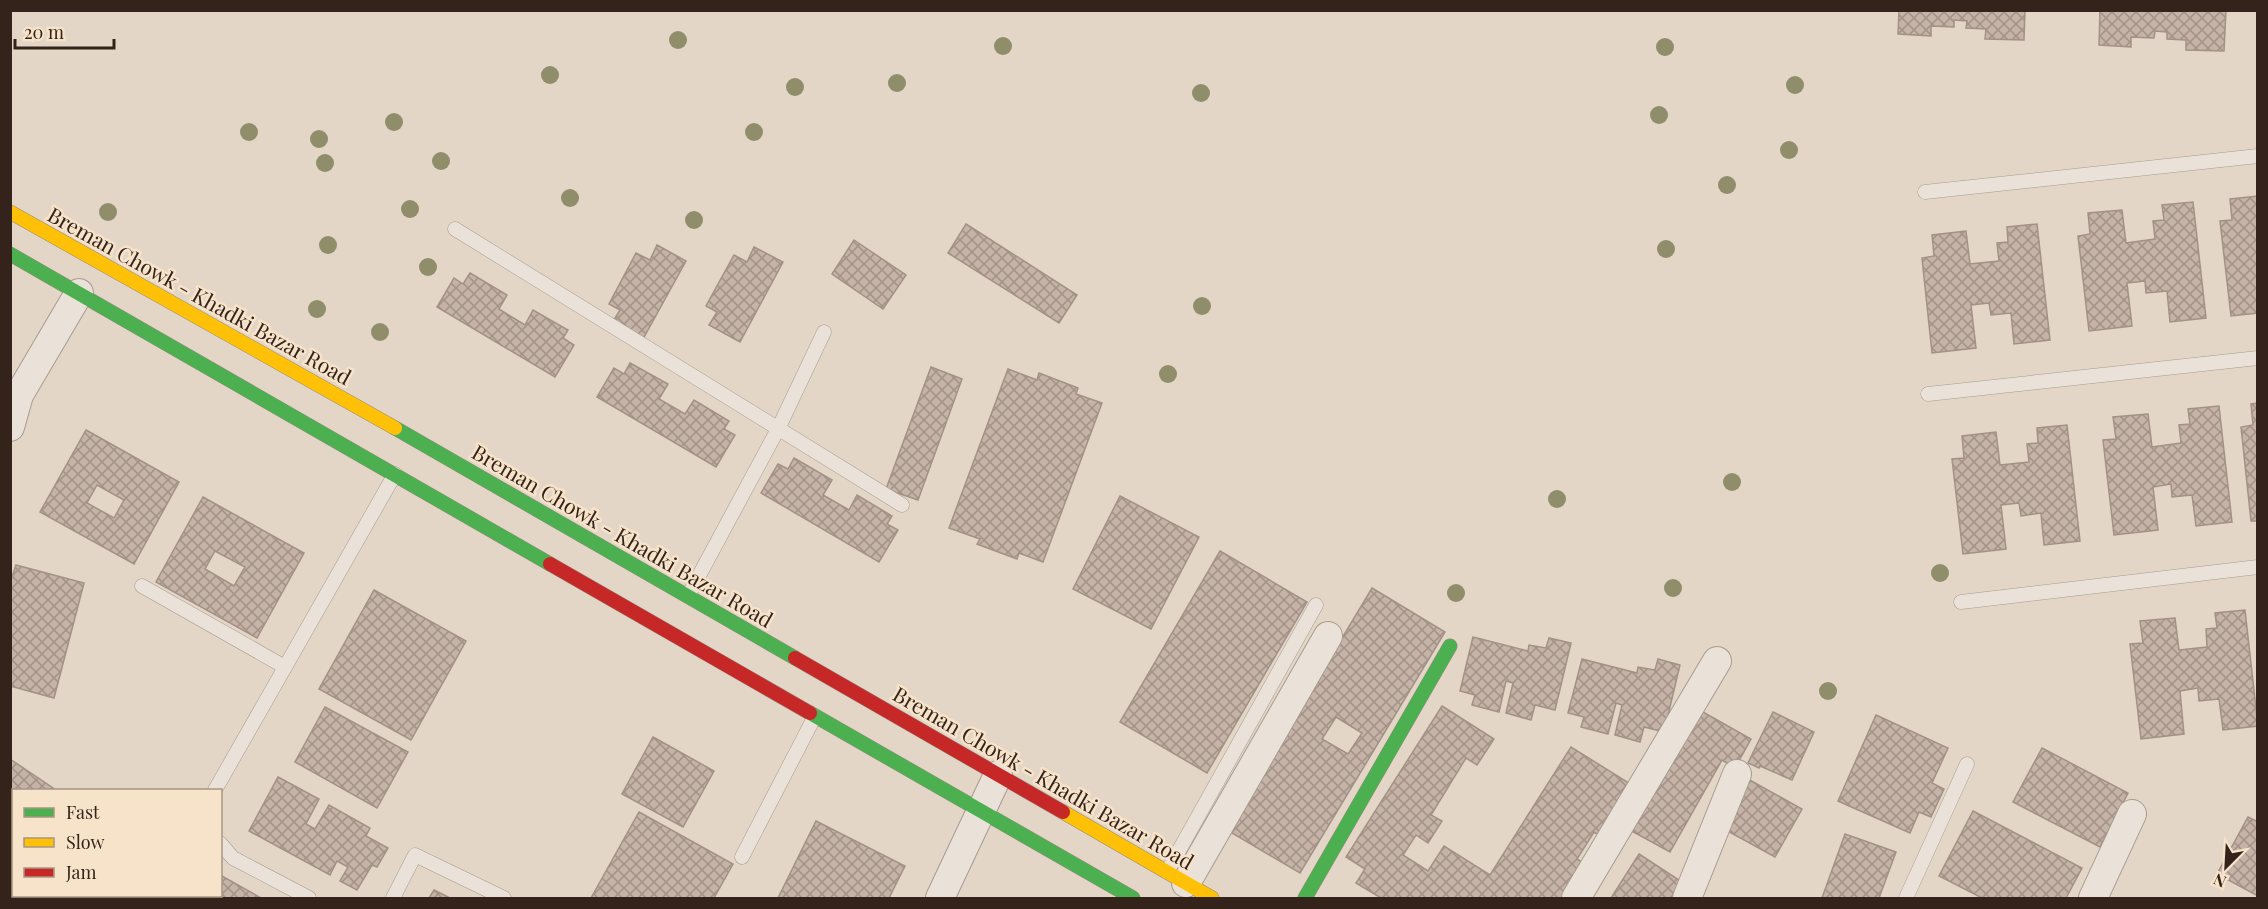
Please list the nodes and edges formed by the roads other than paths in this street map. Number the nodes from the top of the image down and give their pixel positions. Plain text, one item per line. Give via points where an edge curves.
1 (2258, 156) edge
2 (1925, 192) dead end
3 (10, 212) edge
4 (455, 229) dead end
5 (10, 254) edge
6 (79, 292) junction
7 (824, 332) dead end
8 (2258, 358) edge
9 (1928, 394) dead end
10 (10, 427) edge
11 (778, 429) junction
12 (395, 474) junction
13 (902, 505) dead end
14 (2258, 567) edge
15 (142, 586) dead end
16 (688, 596) junction
17 (1961, 603) dead end
18 (1316, 605) dead end
19 (1328, 636) dead end
20 (1450, 646) dead end
21 (1717, 661) dead end
22 (285, 667) junction
23 (815, 716) junction
24 (1967, 764) dead end
25 (1737, 774) dead end
26 (998, 775) junction
27 (216, 789) edge
28 (982, 812) junction
29 (2132, 814) dead end
30 (222, 845) edge
31 (742, 857) dead end
32 (1176, 878) junction
33 (309, 898) edge
34 (393, 898) edge
35 (504, 898) edge
36 (940, 898) edge
37 (1132, 898) edge
38 (1212, 898) edge
39 (1305, 898) edge
40 (1576, 898) edge
41 (1687, 898) edge
42 (1906, 898) edge
43 (2092, 898) edge

1 - 2 lane
3 - 16 main road, Breman Chowk - Khadki Bazar Road
4 - 11 lane
5 - 6 main road
6 - 10 street via 19,395
6 - 12 main road
7 - 11 lane
8 - 9 lane
11 - 13 lane
11 - 16 lane
12 - 22 lane
12 - 23 main road
14 - 17 lane
15 - 22 lane
16 - 26 main road, Breman Chowk - Khadki Bazar Road
18 - 32 lane
19 - 32 street
20 - 39 main road
21 - 40 street
22 - 27 lane
23 - 28 main road
23 - 31 lane
24 - 42 lane
25 - 41 street
26 - 28 street
26 - 32 main road, Breman Chowk - Khadki Bazar Road
28 - 36 street
28 - 37 main road
29 - 43 street
30 - 33 lane via 233,858
32 - 38 main road, Breman Chowk - Khadki Bazar Road
34 - 35 lane via 415,855

